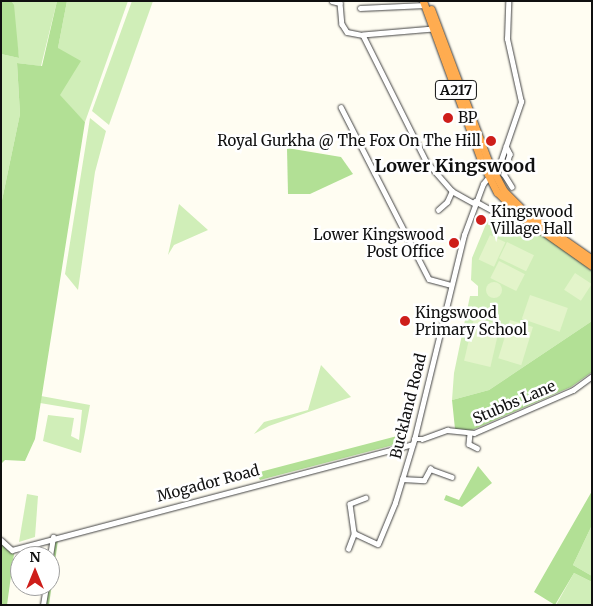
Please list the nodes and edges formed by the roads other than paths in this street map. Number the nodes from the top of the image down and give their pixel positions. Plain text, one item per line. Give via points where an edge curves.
1 (332, 1) edge
2 (508, 1) edge
3 (426, 2) edge
4 (360, 8) dead end
5 (433, 29) junction
6 (362, 35) junction
7 (341, 108) dead end
8 (506, 146) junction
9 (488, 161) junction
10 (500, 163) junction
11 (492, 177) junction
12 (512, 187) dead end
13 (452, 191) junction
14 (475, 202) junction
15 (438, 210) dead end
16 (491, 210) dead end
17 (592, 258) edge
18 (592, 266) edge
19 (451, 285) junction
20 (592, 376) edge
21 (470, 434) junction
22 (413, 441) junction
23 (478, 448) dead end
24 (452, 477) dead end
25 (402, 479) junction
26 (366, 498) dead end
27 (354, 533) junction
28 (53, 537) junction
29 (1, 540) edge
30 (52, 546) edge
31 (348, 549) dead end

1 - 6 street via 340,4 342,24 347,32
2 - 8 street, Buckland Road via 507,39 522,100
3 - 4 street
3 - 5 highway, A217
3 - 9 highway, A217
5 - 6 street
5 - 11 highway, A217
6 - 13 street via 415,145
7 - 19 street via 429,279
8 - 10 street, Buckland Road
8 - 12 street via 510,154 504,174
9 - 10 street
9 - 11 highway, A217
10 - 11 street, Buckland Road
11 - 14 street, Buckland Road via 482,187
11 - 17 highway, A217 via 516,205
11 - 18 highway, A217 via 512,209
13 - 14 street
13 - 15 street
14 - 16 street
14 - 19 street, Buckland Road
19 - 22 street, Buckland Road
20 - 21 street, Stubbs Lane via 565,394
21 - 22 street, Stubbs Lane via 447,430
21 - 23 street via 469,444
22 - 25 street, Buckland Road
22 - 28 street, Mogador Road
24 - 25 street via 430,469 424,480
25 - 27 street, Buckland Road via 378,544
26 - 27 street via 350,504
27 - 31 street
28 - 29 street, Mogador Road via 12,550
28 - 30 street

